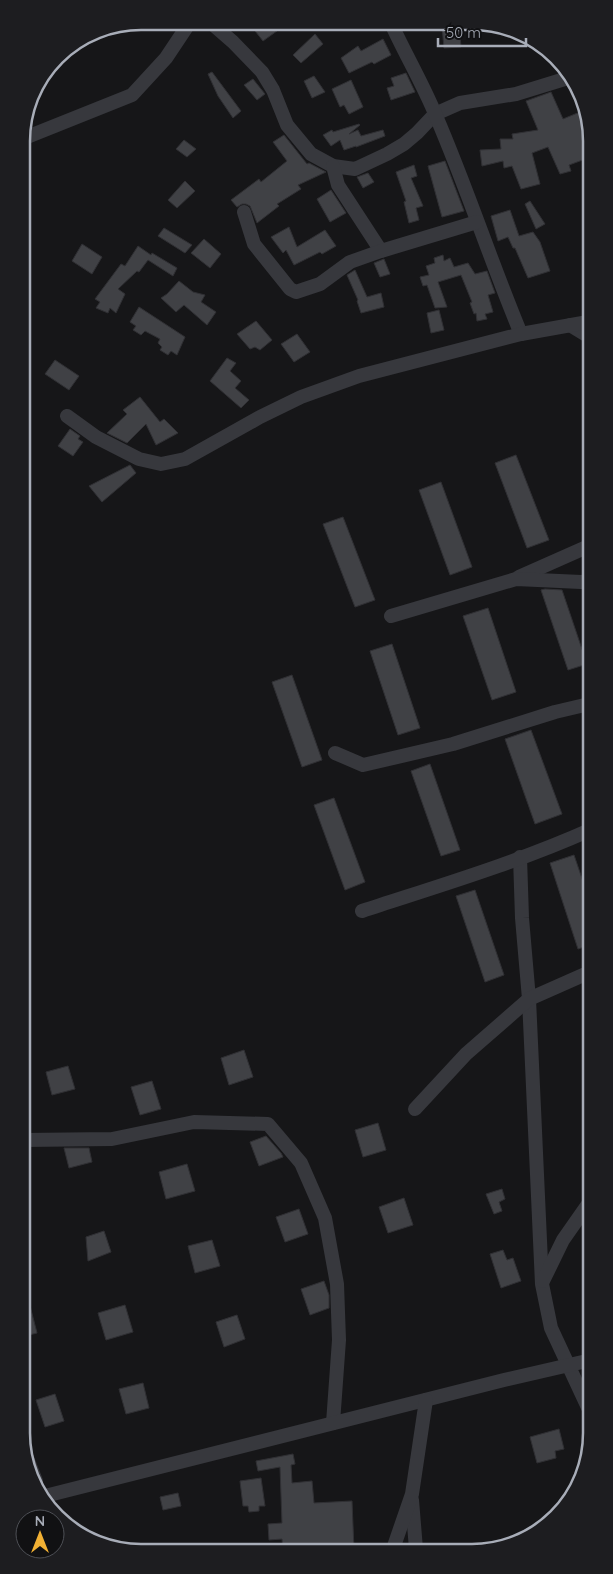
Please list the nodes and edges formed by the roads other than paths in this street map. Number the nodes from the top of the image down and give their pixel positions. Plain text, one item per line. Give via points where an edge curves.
1 (185, 30) edge
2 (219, 30) edge
3 (394, 30) edge
4 (564, 79) edge
5 (435, 114) junction
6 (30, 136) edge
7 (333, 166) junction
8 (244, 212) dead end
9 (477, 222) junction
10 (380, 251) junction
11 (583, 323) edge
12 (570, 325) junction
13 (583, 333) edge
14 (521, 334) junction
15 (68, 416) dead end
16 (583, 549) edge
17 (516, 579) junction
18 (583, 582) edge
19 (391, 616) dead end
20 (583, 705) edge
21 (335, 753) dead end
22 (583, 833) edge
23 (520, 857) junction
24 (362, 911) dead end
25 (583, 975) edge
26 (529, 999) junction
27 (415, 1110) dead end
28 (30, 1140) edge
29 (583, 1211) edge
30 (542, 1284) junction
31 (583, 1362) edge
32 (569, 1365) junction
33 (583, 1396) edge
34 (426, 1400) junction
35 (333, 1423) junction
36 (412, 1494) junction
37 (49, 1495) edge
38 (395, 1544) edge
39 (416, 1544) edge

1 - 6 street via 166,58 132,95
2 - 7 street via 262,72 287,125 311,154
3 - 5 street
4 - 5 street via 516,94 460,103
5 - 7 street via 404,144 387,154 355,169
5 - 9 street
7 - 10 street via 338,185
8 - 10 street via 254,244 290,289 296,292 320,284 350,262
9 - 10 street
9 - 14 street
11 - 12 street
12 - 13 street
12 - 14 street
14 - 15 street via 359,376 301,397 185,460 161,464 138,460 96,437
16 - 17 street
17 - 18 street
17 - 19 street
20 - 21 street via 453,744 363,765
22 - 23 street
23 - 24 street
23 - 26 street
25 - 26 street
26 - 27 street via 466,1054
26 - 30 street
28 - 35 street via 112,1139 194,1122 268,1124 301,1163 325,1218 337,1284 339,1340
29 - 30 street via 563,1240
30 - 32 street via 551,1328
31 - 32 street
32 - 33 street
32 - 34 street
34 - 35 street
34 - 36 street
35 - 37 street
36 - 38 street
36 - 39 street

